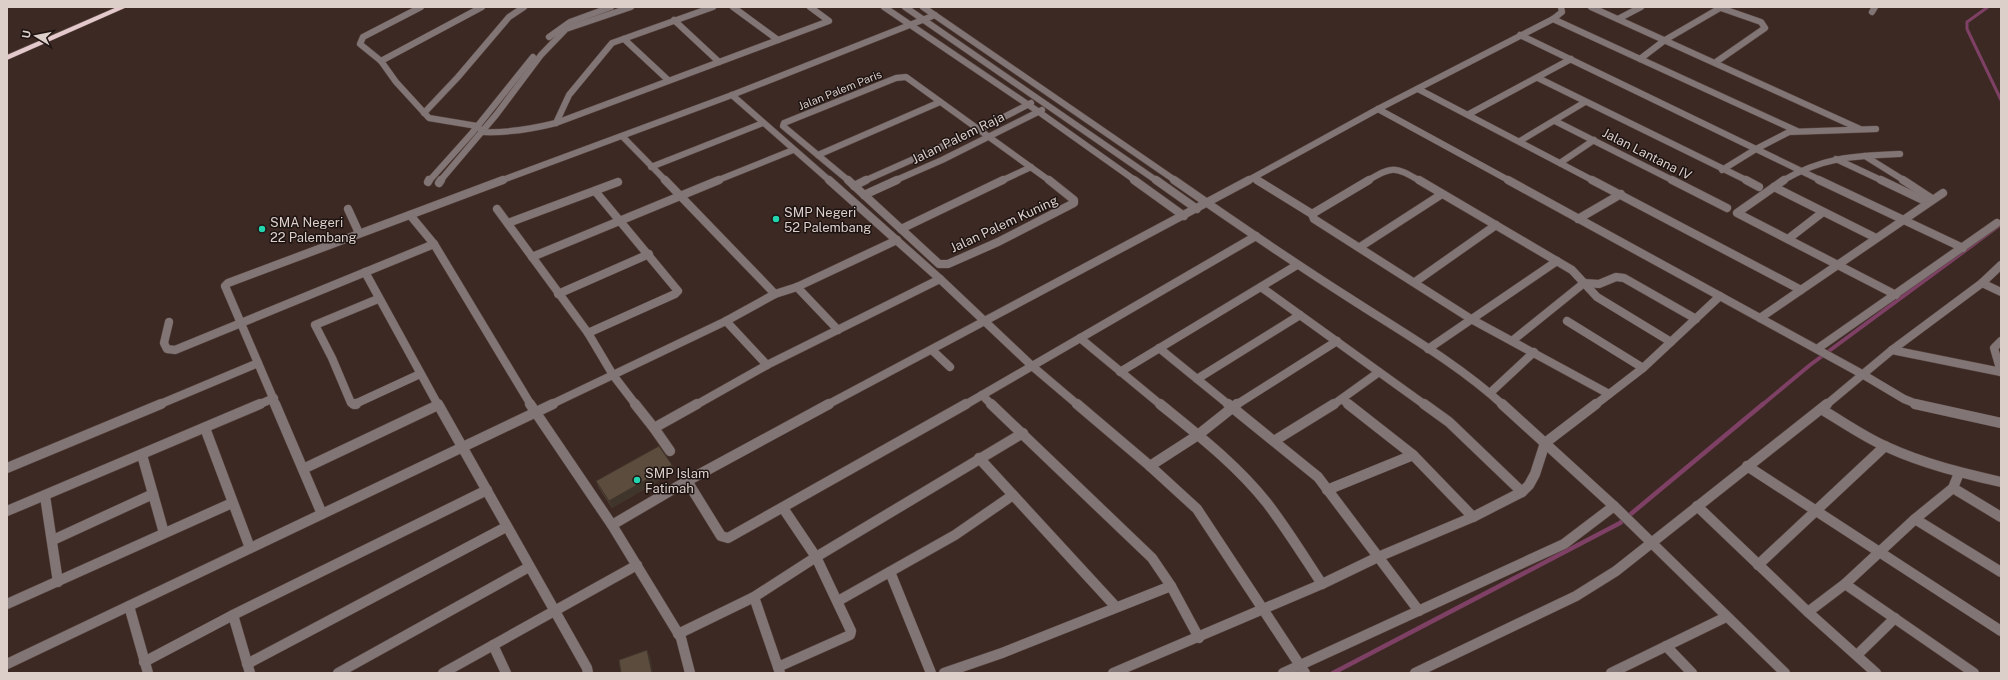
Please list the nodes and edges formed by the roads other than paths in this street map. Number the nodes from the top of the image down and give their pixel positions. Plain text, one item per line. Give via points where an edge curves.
1 (106, 7) edge
2 (123, 7) edge
3 (421, 7) edge
4 (482, 7) edge
5 (524, 7) edge
6 (611, 7) edge
7 (631, 7) edge
8 (714, 7) edge
9 (733, 7) edge
10 (810, 7) edge
11 (884, 7) edge
12 (905, 7) edge
13 (924, 7) edge
14 (1561, 7) edge
15 (1591, 7) edge
16 (1640, 7) edge
17 (1719, 7) edge
18 (934, 15) junction
19 (1553, 19) junction
20 (1618, 19) junction
21 (572, 20) junction
22 (674, 20) junction
23 (922, 20) junction
24 (581, 24) junction
25 (909, 25) junction
26 (1520, 35) junction
27 (624, 39) junction
28 (778, 40) junction
29 (1665, 40) junction
30 (7, 50) edge
31 (7, 58) edge
32 (1571, 59) junction
33 (1640, 59) junction
34 (381, 61) junction
35 (719, 62) junction
36 (1716, 62) junction
37 (1538, 78) junction
38 (668, 80) junction
39 (1418, 89) junction
40 (1050, 94) junction
41 (732, 95) junction
42 (1039, 100) junction
43 (1060, 101) junction
44 (940, 102) junction
45 (1585, 102) junction
46 (1028, 105) junction
47 (1049, 106) junction
48 (1378, 109) junction
49 (1039, 112) junction
50 (424, 113) junction
51 (1469, 114) junction
52 (1555, 121) junction
53 (556, 122) junction
54 (763, 123) junction
55 (477, 126) junction
56 (1876, 129) dead end
57 (979, 130) junction
58 (1860, 130) junction
59 (1797, 131) junction
60 (483, 132) junction
61 (623, 137) junction
62 (988, 137) junction
63 (1594, 140) junction
64 (1520, 141) junction
65 (1756, 149) junction
66 (793, 150) junction
67 (1900, 154) dead end
68 (818, 155) junction
69 (1865, 156) junction
70 (1836, 159) junction
71 (1560, 163) junction
72 (651, 167) junction
73 (1031, 167) junction
74 (1722, 170) junction
75 (1800, 172) junction
76 (1253, 178) junction
77 (428, 182) dead end
78 (618, 182) dead end
79 (439, 183) dead end
80 (854, 186) junction
81 (1759, 187) dead end
82 (1774, 187) junction
83 (595, 191) junction
84 (1442, 194) junction
85 (1622, 194) junction
86 (1943, 194) dead end
87 (864, 195) junction
88 (679, 196) junction
89 (1930, 201) junction
90 (1208, 202) junction
91 (1727, 208) dead end
92 (348, 209) dead end
93 (497, 209) dead end
94 (1197, 209) junction
95 (1823, 212) junction
96 (1312, 214) junction
97 (410, 215) junction
98 (1184, 216) junction
99 (1578, 219) junction
100 (1901, 220) junction
101 (619, 221) junction
102 (508, 223) junction
103 (1997, 223) dead end
104 (1496, 225) junction
105 (901, 229) junction
106 (359, 233) junction
107 (1256, 236) junction
108 (1876, 238) junction
109 (1788, 239) junction
110 (897, 240) junction
111 (434, 244) junction
112 (1360, 247) junction
113 (1963, 248) junction
114 (649, 254) junction
115 (532, 257) junction
116 (1557, 261) junction
117 (1297, 264) junction
118 (1838, 264) junction
119 (2001, 265) edge
120 (365, 272) junction
121 (940, 279) junction
122 (1415, 282) junction
123 (1584, 283) junction
124 (1982, 283) junction
125 (1261, 286) junction
126 (797, 287) junction
127 (1801, 290) junction
128 (2001, 292) edge
129 (558, 294) junction
130 (775, 294) junction
131 (1896, 295) junction
132 (1720, 296) junction
133 (378, 299) junction
134 (1300, 315) junction
135 (1760, 318) junction
136 (1471, 319) junction
137 (1696, 319) junction
138 (726, 321) junction
139 (1567, 321) dead end
140 (169, 322) dead end
141 (985, 322) junction
142 (241, 323) junction
143 (838, 330) junction
144 (588, 333) junction
145 (1080, 338) junction
146 (1336, 341) junction
147 (1512, 341) junction
148 (2001, 341) edge
149 (1671, 342) junction
150 (1159, 348) junction
151 (1817, 349) junction
152 (932, 350) junction
153 (1428, 350) junction
154 (1892, 350) junction
155 (1534, 352) junction
156 (258, 363) junction
157 (767, 366) junction
158 (1032, 366) junction
159 (950, 367) dead end
160 (1643, 368) junction
161 (1120, 372) junction
162 (1379, 372) junction
163 (1858, 372) junction
164 (2001, 372) edge
165 (420, 374) junction
166 (614, 375) junction
167 (1197, 379) junction
168 (1490, 393) junction
169 (1609, 394) junction
170 (982, 395) junction
171 (274, 398) junction
172 (1342, 399) junction
173 (438, 405) junction
174 (1232, 407) junction
175 (1821, 409) junction
176 (535, 412) junction
177 (2001, 423) edge
178 (205, 428) junction
179 (654, 428) junction
180 (1022, 433) junction
181 (1198, 435) junction
182 (1274, 441) junction
183 (1545, 443) junction
184 (1885, 446) junction
185 (462, 447) junction
186 (670, 451) dead end
187 (142, 455) junction
188 (1413, 455) junction
189 (979, 458) junction
190 (1150, 466) junction
191 (1748, 466) junction
192 (7, 468) edge
193 (304, 470) junction
194 (1959, 473) junction
195 (687, 480) junction
196 (2001, 482) edge
197 (1953, 488) junction
198 (487, 490) junction
199 (1327, 490) junction
200 (1522, 492) junction
201 (153, 494) junction
202 (1013, 495) junction
203 (45, 496) junction
204 (232, 503) junction
205 (1698, 506) junction
206 (1615, 507) junction
207 (783, 508) junction
208 (1817, 510) junction
209 (7, 511) edge
210 (322, 514) junction
211 (1473, 517) junction
212 (2001, 517) edge
213 (1915, 519) junction
214 (612, 525) junction
215 (506, 527) junction
216 (164, 533) junction
217 (53, 540) junction
218 (1648, 540) junction
219 (250, 548) junction
220 (1882, 552) junction
221 (816, 557) junction
222 (1378, 558) junction
223 (1758, 564) junction
224 (637, 565) junction
225 (529, 567) junction
226 (890, 572) junction
227 (2001, 572) edge
228 (58, 582) junction
229 (1322, 584) junction
230 (1845, 584) junction
231 (1171, 586) junction
232 (754, 597) junction
233 (838, 601) junction
234 (7, 604) edge
235 (129, 606) junction
236 (1116, 607) junction
237 (1263, 609) junction
238 (554, 611) junction
239 (1419, 611) junction
240 (1808, 612) junction
241 (233, 615) junction
242 (1726, 617) junction
243 (1895, 618) junction
244 (2001, 631) edge
245 (678, 634) junction
246 (1199, 638) junction
247 (492, 645) junction
248 (1666, 646) junction
249 (1856, 655) junction
250 (144, 662) junction
251 (7, 664) edge
252 (249, 668) edge
253 (1302, 669) edge
254 (779, 670) edge
255 (1617, 672) edge
256 (148, 673) edge
257 (338, 673) edge
258 (443, 673) edge
259 (506, 673) edge
260 (588, 673) edge
261 (690, 673) edge
262 (931, 673) edge
263 (944, 673) edge
264 (1113, 673) edge
265 (1283, 673) edge
266 (1415, 673) edge
267 (1692, 673) edge
268 (1785, 673) edge
269 (1876, 673) edge
270 (1974, 673) edge

1 - 30 highway
2 - 31 highway
3 - 34 street via 363,37 360,41 360,44
4 - 34 street
5 - 50 street via 509,17
6 - 21 street
7 - 24 street
8 - 22 street
9 - 28 street
10 - 28 street via 829,21
11 - 25 street
12 - 23 street
13 - 18 street
14 - 19 street via 1562,12
15 - 20 street
16 - 20 street
17 - 29 street
17 - 36 street via 1761,22 1765,28
18 - 23 street
18 - 40 street
19 - 26 street
19 - 33 street
20 - 29 street
21 - 24 street
21 - 55 street via 558,27
22 - 27 street
22 - 35 street
23 - 25 street
23 - 42 street
24 - 60 street via 566,29 547,47
25 - 41 street
25 - 46 street
26 - 32 street
26 - 39 street
27 - 38 street
27 - 53 street via 612,44 569,95
28 - 35 street
29 - 33 street
29 - 36 street
32 - 37 street
32 - 65 street
33 - 59 street
34 - 50 street
35 - 38 street
36 - 58 street
37 - 45 street
37 - 51 street
38 - 53 street
39 - 48 street
39 - 51 street
40 - 42 street, Jalan Palem Raja
40 - 43 street
41 - 54 street
41 - 61 street
42 - 46 street, Jalan Palem Raja
42 - 47 street
43 - 47 street, Jalan Palem Raja
43 - 90 street
44 - 57 street
44 - 68 street
44 - 68 street, Jalan Palem Paris via 909,78 903,77 784,123 784,128
45 - 52 street
45 - 74 street
46 - 49 street
46 - 57 street, Jalan Palem Raja
47 - 49 street, Jalan Palem Raja
47 - 94 street
48 - 76 street
48 - 99 street
49 - 62 street, Jalan Palem Raja
49 - 98 street
50 - 55 street via 436,120
51 - 64 street
52 - 63 street, Jalan Lantana IV
52 - 64 street
53 - 60 street via 522,131
54 - 66 street
54 - 72 street
55 - 60 street
55 - 77 street
56 - 58 street
57 - 62 street
57 - 80 street, Jalan Palem Raja
58 - 59 street
59 - 65 street via 1785,134
60 - 79 street
61 - 72 street
61 - 97 street
62 - 73 street
62 - 87 street, Jalan Palem Raja
63 - 71 street
63 - 91 street, Jalan Lantana IV
64 - 71 street
65 - 74 street
65 - 75 street
66 - 88 street
66 - 110 street
67 - 69 street
68 - 80 street
69 - 70 street
69 - 89 street
70 - 75 street
70 - 89 street
71 - 85 street
72 - 88 street
73 - 105 street
73 - 105 street, Jalan Palem Kuning via 1074,203 948,264 936,262
74 - 81 street
75 - 82 street
75 - 100 street
76 - 90 street
76 - 96 street
78 - 83 street
80 - 87 street
82 - 95 street
82 - 109 street via 1737,213
83 - 101 street
83 - 102 street
84 - 96 street via 1395,168 1385,171
84 - 104 street
84 - 112 street
85 - 99 street
85 - 127 street
86 - 89 street
87 - 105 street
88 - 101 street
88 - 130 street
89 - 100 street
90 - 94 street
90 - 107 street
92 - 106 street
93 - 102 street
94 - 98 street
95 - 108 street
95 - 109 street
96 - 112 street via 1314,220
97 - 106 street
97 - 111 street
98 - 141 street
99 - 132 street
100 - 108 street
100 - 113 street
101 - 114 street
101 - 115 street
102 - 115 street
103 - 113 street
104 - 116 street
104 - 122 street
106 - 142 street via 228,283 225,286
107 - 117 street
107 - 145 street
108 - 118 street
109 - 118 street
110 - 121 street
110 - 126 street
111 - 120 street
111 - 176 street
112 - 122 street
113 - 131 street
114 - 129 street
114 - 144 street via 678,291
115 - 129 street
116 - 123 street via 1578,274
116 - 136 street
117 - 125 street
117 - 153 street
118 - 127 street
118 - 131 street
119 - 124 street
120 - 133 street
120 - 142 street
121 - 141 street
121 - 143 street
122 - 136 street
123 - 137 street via 1599,284 1616,277 1624,278
123 - 147 street
123 - 149 street via 1597,297
124 - 128 street
124 - 154 street
125 - 134 street
125 - 150 street
126 - 130 street
126 - 143 street
127 - 135 street
129 - 144 street
130 - 138 street
131 - 151 street
132 - 135 street
132 - 137 street
133 - 165 street
133 - 165 street via 315,326 351,403 355,404
134 - 146 street
134 - 167 street
135 - 151 street
136 - 147 street
136 - 153 street
137 - 149 street
138 - 157 street
138 - 166 street
139 - 160 street
140 - 142 street via 164,343 172,350
141 - 152 street
141 - 158 street
142 - 156 street
143 - 157 street
144 - 166 street
145 - 158 street
145 - 161 street
146 - 162 street
146 - 174 street
147 - 155 street
148 - 164 street via 1994,348 1994,353
149 - 160 street
150 - 161 street
150 - 167 street
151 - 163 street
152 - 159 street
152 - 195 street
153 - 168 street
154 - 163 street
154 - 164 street
155 - 168 street
155 - 169 street
156 - 171 street
156 - 192 street
157 - 179 street
158 - 170 street
158 - 190 street
160 - 169 street
161 - 181 street
162 - 172 street
162 - 200 street via 1449,422
163 - 175 street
163 - 177 street via 1916,404
165 - 173 street
166 - 176 street
166 - 179 street
167 - 174 street
168 - 183 street
169 - 183 street
170 - 180 street
170 - 207 street
171 - 178 street
171 - 193 street
172 - 182 street
172 - 188 street
173 - 185 street
173 - 193 street
174 - 181 street
174 - 182 street
175 - 184 street
175 - 191 street
176 - 185 street
176 - 214 street
178 - 187 street
178 - 204 street
179 - 186 street
180 - 189 street
180 - 231 street via 1152,558
181 - 190 street
181 - 229 street via 1267,503
182 - 199 street via 1318,477
183 - 200 street via 1535,474
183 - 206 street
184 - 194 street
184 - 208 street
185 - 198 street
185 - 210 street
187 - 201 street
187 - 203 street
188 - 199 street
188 - 211 street
189 - 202 street
189 - 221 street
190 - 237 street via 1197,510
191 - 205 street
191 - 208 street
193 - 210 street
194 - 196 street
194 - 197 street
195 - 207 street via 724,538
195 - 214 street
197 - 212 street
197 - 213 street
198 - 215 street
198 - 241 street
199 - 222 street
200 - 211 street
201 - 216 street
201 - 217 street
202 - 226 street via 955,535
202 - 236 street
203 - 209 street
203 - 217 street
204 - 216 street
204 - 219 street
205 - 218 street
205 - 223 street
206 - 218 street
206 - 239 street via 1564,544
207 - 221 street
208 - 220 street
208 - 223 street
210 - 219 street
211 - 222 street
213 - 220 street
213 - 227 street
214 - 224 street
215 - 225 street
215 - 252 street
216 - 228 street
217 - 228 street
218 - 242 street
218 - 266 street via 1616,571 1576,596
219 - 235 street
220 - 230 street
220 - 244 street
221 - 232 street
221 - 233 street
222 - 229 street
222 - 239 street
223 - 240 street
224 - 238 street
224 - 245 street
225 - 238 street
225 - 257 street
226 - 233 street
226 - 262 street
228 - 234 street
229 - 237 street
230 - 240 street
230 - 243 street
231 - 236 street
231 - 246 street
232 - 245 street
232 - 254 street
233 - 254 street via 851,630 850,635
235 - 250 street
235 - 251 street
236 - 263 street via 1002,653
237 - 246 street
237 - 253 street
238 - 247 street
238 - 260 street
239 - 253 street
240 - 249 street
241 - 250 street
241 - 252 street
242 - 248 street
242 - 268 street
243 - 249 street
243 - 270 street
245 - 261 street
246 - 264 street
247 - 258 street
247 - 259 street
248 - 255 street
248 - 267 street
249 - 269 street
250 - 256 street
253 - 265 street

